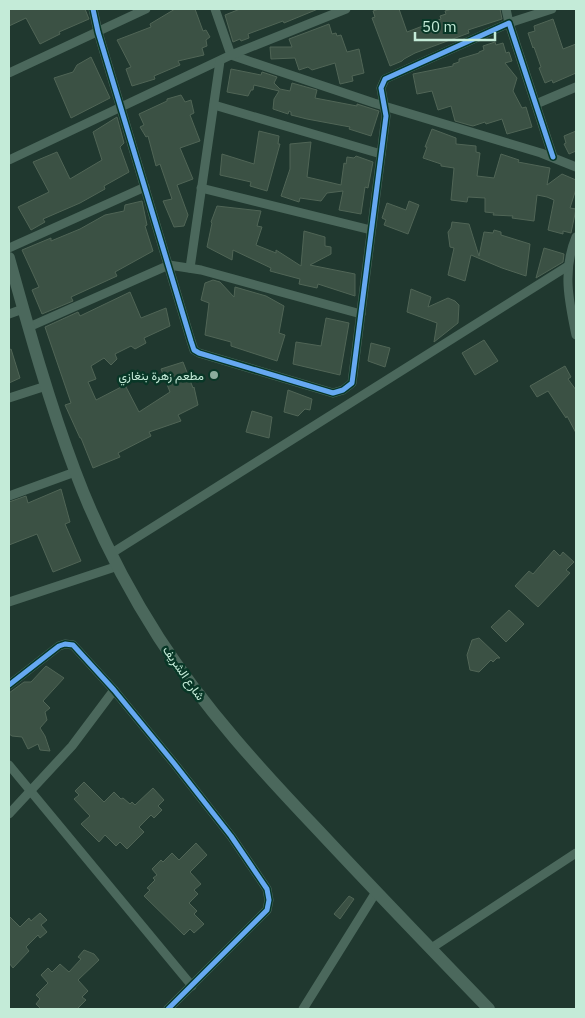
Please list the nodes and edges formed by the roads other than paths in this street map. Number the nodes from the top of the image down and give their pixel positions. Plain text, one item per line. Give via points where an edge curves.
1 (93, 9) edge
2 (146, 9) edge
3 (215, 9) edge
4 (346, 9) edge
5 (506, 9) edge
6 (552, 9) edge
7 (509, 23) junction
8 (98, 32) junction
9 (231, 56) junction
10 (220, 61) junction
11 (9, 73) edge
12 (576, 87) edge
13 (536, 104) junction
14 (214, 105) junction
15 (121, 106) junction
16 (384, 106) junction
17 (381, 154) junction
18 (553, 157) junction
19 (9, 160) edge
20 (576, 167) edge
21 (145, 187) junction
22 (201, 188) junction
23 (372, 230) junction
24 (576, 238) edge
25 (9, 248) edge
26 (9, 258) edge
27 (169, 265) junction
28 (570, 267) edge
29 (190, 268) junction
30 (23, 309) junction
31 (9, 314) edge
32 (361, 314) junction
33 (29, 327) junction
34 (576, 335) edge
35 (46, 386) junction
36 (9, 398) edge
37 (75, 472) junction
38 (9, 496) edge
39 (112, 553) junction
40 (118, 566) junction
41 (9, 602) edge
42 (9, 685) edge
43 (114, 690) junction
44 (9, 765) edge
45 (30, 792) junction
46 (9, 814) edge
47 (576, 854) edge
48 (376, 892) junction
49 (430, 948) junction
50 (192, 986) junction
51 (168, 1009) edge
52 (303, 1009) edge
53 (489, 1009) edge

1 - 8 street
2 - 8 street
3 - 9 street
4 - 9 street
5 - 7 street
6 - 7 street
7 - 13 street
7 - 16 street via 385,79 381,88
8 - 11 street
8 - 15 street
9 - 10 street
9 - 16 street
10 - 14 street
10 - 15 street
12 - 13 street
13 - 18 street
14 - 17 street
14 - 22 street
15 - 19 street
15 - 21 street
16 - 17 street via 386,116
16 - 18 street
17 - 23 street
18 - 20 street
21 - 25 street
21 - 27 street
22 - 23 street
22 - 29 street
23 - 32 street
24 - 28 street
26 - 30 main road, شارع الشريف
27 - 29 street
27 - 32 street via 195,351 333,393 352,383
27 - 33 street
28 - 34 street via 570,304
28 - 39 street
29 - 32 street
30 - 31 street
30 - 33 main road, شارع الشريف
33 - 35 main road, شارع الشريف
35 - 36 street
35 - 37 main road, شارع الشريف
37 - 38 street
37 - 39 main road, شارع الشريف
39 - 40 main road, شارع الشريف
40 - 41 street
40 - 48 main road, شارع الشريف via 158,636 223,726
42 - 43 street via 65,644 73,645
43 - 45 street via 72,746
43 - 50 street via 225,829 267,888 270,900 267,910
44 - 45 street
45 - 46 street
45 - 50 street
47 - 49 street
48 - 49 main road, شارع الشريف
48 - 52 street
49 - 53 main road, شارع الشريف
50 - 51 street

